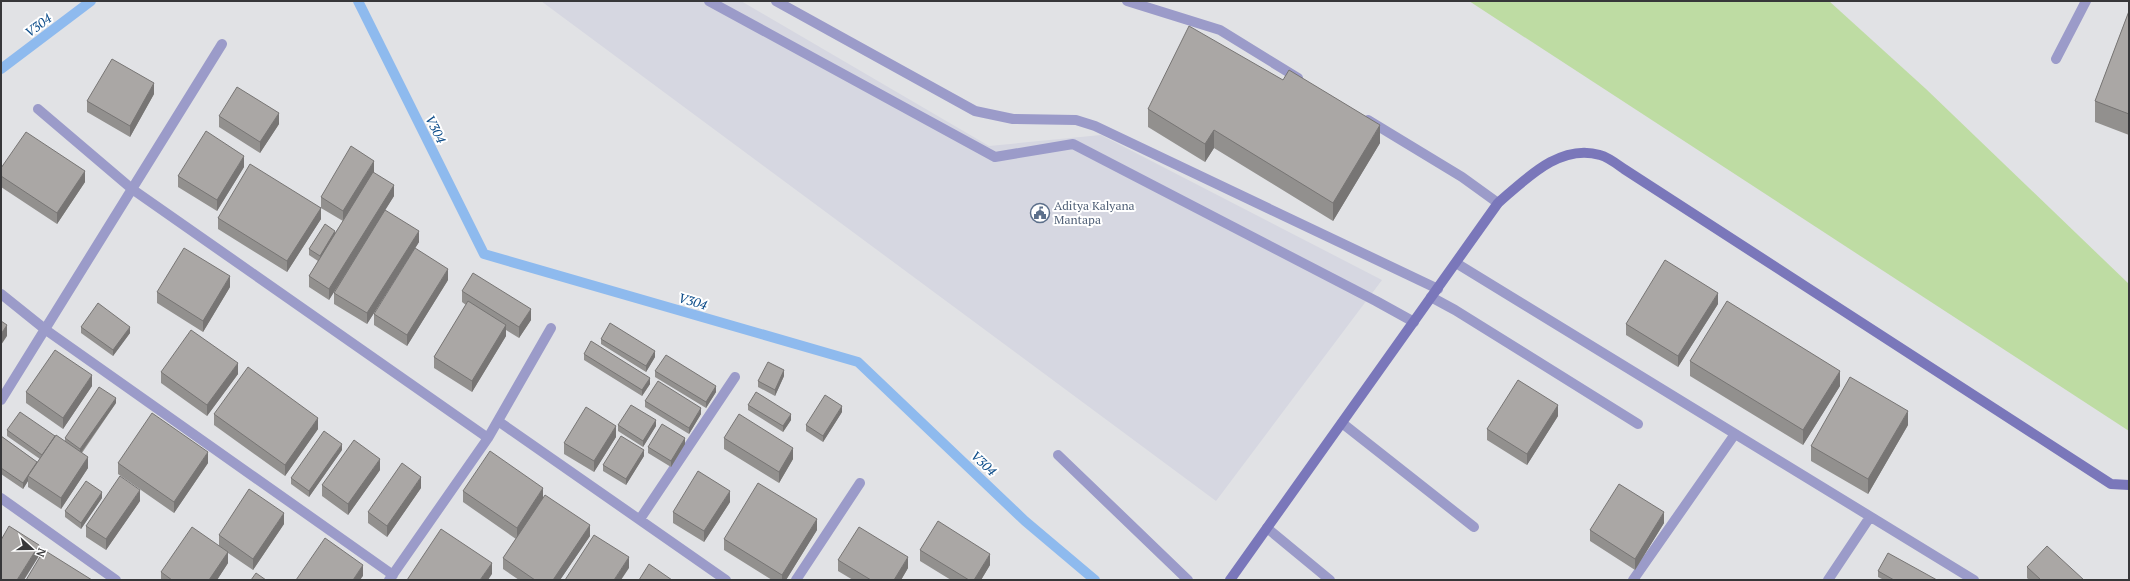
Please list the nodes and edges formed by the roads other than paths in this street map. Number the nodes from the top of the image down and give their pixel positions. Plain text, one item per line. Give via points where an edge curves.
1 (709, 1) edge
2 (776, 1) edge
3 (1127, 1) edge
4 (2086, 1) edge
5 (222, 44) dead end
6 (2056, 59) dead end
7 (1307, 83) edge
8 (38, 109) dead end
9 (1361, 116) edge
10 (132, 189) junction
11 (1498, 203) junction
12 (1456, 263) junction
13 (1434, 293) junction
14 (1, 294) edge
15 (1414, 322) junction
16 (551, 328) dead end
17 (46, 330) junction
18 (735, 376) dead end
19 (1, 400) edge
20 (498, 421) junction
21 (1342, 423) junction
22 (1638, 424) dead end
23 (1735, 434) junction
24 (488, 438) junction
25 (1058, 455) dead end
26 (860, 483) dead end
27 (2129, 485) edge
28 (1, 498) edge
29 (1870, 516) junction
30 (640, 519) junction
31 (1474, 527) dead end
32 (1267, 528) junction
33 (391, 578) edge
34 (116, 580) edge
35 (726, 580) edge
36 (796, 580) edge
37 (1188, 580) edge
38 (1230, 580) edge
39 (1330, 580) edge
40 (1633, 580) edge
41 (1828, 580) edge
42 (1974, 580) edge

1 - 15 street via 995,157 1073,144
2 - 13 street via 975,111 1013,119 1076,120 1095,126
3 - 7 street via 1220,30
4 - 6 street
5 - 10 street
8 - 10 street
9 - 11 street via 1462,177
10 - 17 street
10 - 24 street
11 - 12 street
11 - 27 street via 1533,173 1555,160 1576,152 1601,155 2111,484
12 - 13 street
12 - 23 street
13 - 15 street
13 - 22 street via 1456,310
14 - 17 street
15 - 21 street
16 - 20 street
17 - 19 street
17 - 33 street
18 - 30 street
20 - 24 street
20 - 30 street
21 - 31 street
21 - 32 street
23 - 29 street
23 - 40 street
24 - 33 street
25 - 37 street
26 - 36 street
28 - 34 street
29 - 41 street
29 - 42 street
30 - 35 street
32 - 38 street
32 - 39 street

